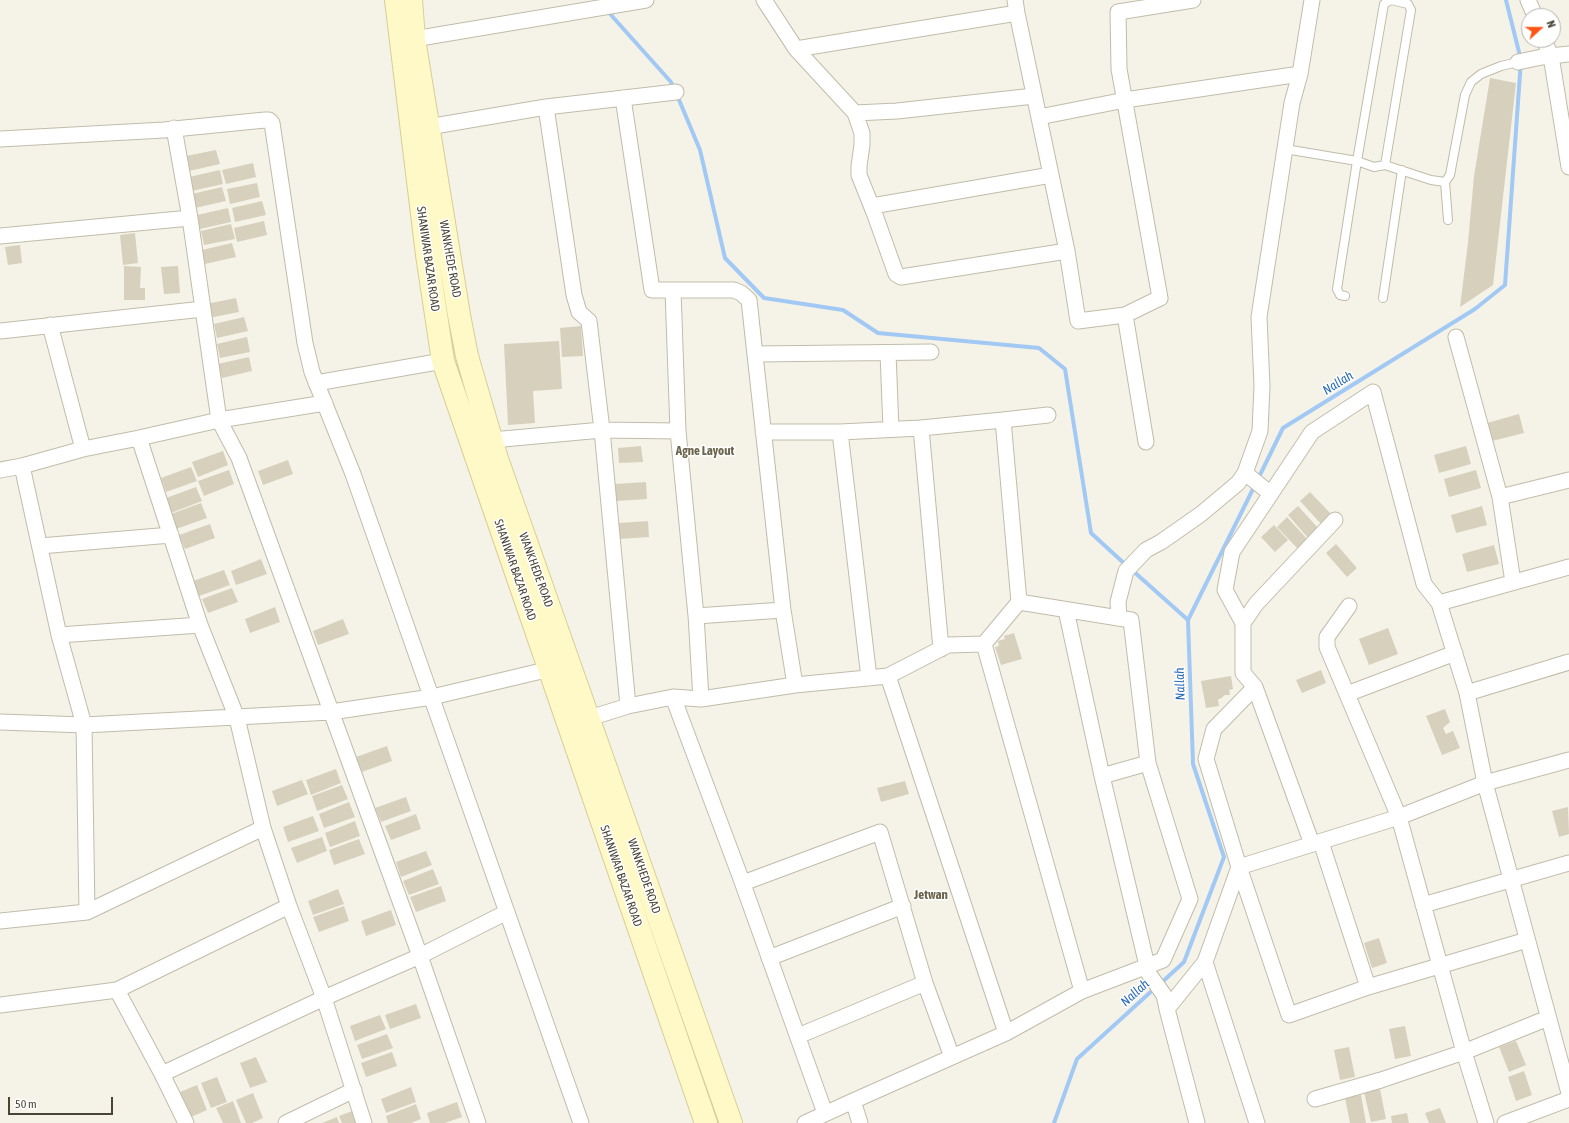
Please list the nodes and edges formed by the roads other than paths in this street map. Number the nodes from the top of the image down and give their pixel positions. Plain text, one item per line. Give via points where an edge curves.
1 (396, 0) edge
2 (411, 0) edge
3 (646, 0) edge
4 (764, 0) edge
5 (1194, 0) edge
6 (1312, 0) edge
7 (1414, 0) edge
8 (1016, 7) edge
9 (1411, 10) junction
10 (414, 39) junction
11 (1545, 48) edge
12 (796, 49) junction
13 (1569, 54) edge
14 (1546, 56) junction
15 (1518, 62) joint
16 (1300, 74) junction
17 (676, 92) dead end
18 (1034, 96) junction
19 (623, 98) junction
20 (1125, 100) junction
21 (546, 107) junction
22 (855, 113) junction
23 (1039, 117) junction
24 (428, 127) junction
25 (174, 128) junction
26 (0, 139) edge
27 (1285, 149) junction
28 (1357, 161) junction
29 (1385, 165) junction
30 (1569, 167) edge
31 (1402, 170) junction
32 (1051, 175) junction
33 (1445, 182) junction
34 (872, 206) junction
35 (190, 218) junction
36 (1448, 220) dead end
37 (0, 236) edge
38 (1068, 251) junction
39 (673, 290) junction
40 (1345, 296) dead end
41 (1383, 298) dead end
42 (203, 309) junction
43 (1126, 315) junction
44 (50, 325) junction
45 (0, 330) edge
46 (1456, 337) dead end
47 (931, 352) dead end
48 (888, 353) junction
49 (754, 354) junction
50 (443, 361) junction
51 (316, 383) junction
52 (325, 403) junction
53 (1048, 415) dead end
54 (219, 420) junction
55 (1004, 420) junction
56 (921, 428) junction
57 (890, 429) junction
58 (602, 430) junction
59 (678, 431) junction
60 (763, 432) junction
61 (840, 432) junction
62 (139, 438) junction
63 (492, 440) junction
64 (1146, 442) dead end
65 (83, 449) junction
66 (22, 466) junction
67 (0, 470) edge
68 (1245, 473) junction
69 (1569, 480) edge
70 (1271, 494) junction
71 (1500, 498) junction
72 (1335, 520) dead end
73 (171, 535) junction
74 (40, 546) junction
75 (1569, 567) edge
76 (1514, 582) junction
77 (1019, 602) junction
78 (1439, 602) junction
79 (1349, 606) dead end
80 (783, 610) junction
81 (1066, 610) junction
82 (696, 615) junction
83 (1119, 618) junction
84 (1243, 622) junction
85 (200, 625) junction
86 (59, 635) junction
87 (984, 644) junction
88 (942, 649) junction
89 (1455, 653) junction
90 (1569, 662) edge
91 (550, 669) junction
92 (888, 676) junction
93 (869, 678) junction
94 (795, 685) junction
95 (1255, 687) junction
96 (1468, 693) junction
97 (1347, 694) junction
98 (432, 697) junction
99 (673, 697) junction
100 (701, 699) junction
101 (628, 706) junction
102 (331, 712) junction
103 (237, 718) junction
104 (579, 721) junction
105 (0, 722) edge
106 (84, 725) junction
107 (1569, 760) edge
108 (1148, 763) junction
109 (1102, 776) junction
110 (1485, 783) junction
111 (1398, 817) junction
112 (263, 828) junction
113 (1317, 843) junction
114 (1569, 863) edge
115 (1239, 867) junction
116 (1511, 880) junction
117 (742, 883) junction
118 (1423, 904) junction
119 (289, 906) junction
120 (903, 906) junction
121 (87, 912) junction
122 (507, 912) junction
123 (0, 921) edge
124 (1527, 940) junction
125 (420, 956) junction
126 (769, 958) junction
127 (1205, 962) junction
128 (1440, 965) junction
129 (1148, 970) junction
130 (925, 983) junction
131 (1368, 987) junction
132 (117, 990) junction
133 (1082, 991) junction
134 (324, 998) junction
135 (1165, 1002) junction
136 (0, 1005) edge
137 (1548, 1018) junction
138 (1006, 1033) junction
139 (798, 1036) junction
140 (1464, 1052) junction
141 (952, 1057) junction
142 (162, 1074) junction
143 (354, 1090) junction
144 (1569, 1093) edge
145 (1315, 1099) dead end
146 (1569, 1099) edge
147 (853, 1101) junction
148 (825, 1113) junction
149 (186, 1123) edge
150 (286, 1123) edge
151 (364, 1123) edge
152 (478, 1123) edge
153 (581, 1123) edge
154 (706, 1123) edge
155 (731, 1123) edge
156 (805, 1123) edge
157 (860, 1123) edge
158 (1197, 1123) edge
159 (1257, 1123) edge
160 (1486, 1123) edge
161 (1505, 1123) edge

1 - 50 main road, SHANIWAR BAZAR ROAD via 426,255
2 - 10 main road, WANKHEDE ROAD
3 - 10 street
4 - 12 street
5 - 20 street via 1118,12 1120,69
6 - 16 street
7 - 9 lane
8 - 12 street
8 - 18 street
9 - 28 lane via 1408,4 1391,0 1384,4
9 - 29 lane
10 - 24 main road, WANKHEDE ROAD
11 - 14 street
12 - 22 street
13 - 14 street
14 - 15 street
14 - 30 street
15 - 33 lane via 1481,74 1471,82 1465,95 1450,175
16 - 20 street
16 - 27 street via 1292,103
17 - 19 street
18 - 22 street
18 - 23 street
19 - 21 street
19 - 39 street via 652,290
20 - 23 street
20 - 43 street via 1160,298
21 - 24 street
21 - 58 street via 574,295 579,312 589,321
22 - 34 street via 862,133 859,175
23 - 32 street
24 - 63 main road, WANKHEDE ROAD via 467,356
25 - 26 street
25 - 35 street
25 - 51 street via 265,120 272,124 305,343
27 - 28 lane
27 - 68 street via 1259,317 1262,386 1260,431
28 - 29 lane via 1374,167
28 - 40 lane via 1337,289 1340,295
29 - 31 lane
31 - 33 lane
31 - 41 lane
32 - 34 street
32 - 38 street
33 - 36 lane
34 - 38 street via 896,274 901,277
35 - 37 street
35 - 42 street
38 - 43 street via 1078,321
39 - 49 street via 734,290 741,293 749,300
39 - 59 street
42 - 44 street
42 - 54 street
43 - 64 street
44 - 45 street
44 - 65 street
46 - 71 street
47 - 48 street
48 - 49 street
48 - 57 street
49 - 60 street
50 - 51 street
50 - 91 main road, SHANIWAR BAZAR ROAD
51 - 52 street
52 - 54 street
52 - 98 street via 354,474
53 - 55 street
54 - 62 street
54 - 102 street via 239,458
55 - 56 street
55 - 77 street
56 - 57 street
56 - 88 street
57 - 61 street
58 - 59 street
58 - 63 street
58 - 101 street
59 - 82 street
60 - 61 street
60 - 80 street
61 - 93 street
62 - 65 street
62 - 73 street
63 - 104 main road, WANKHEDE ROAD
65 - 66 street
66 - 67 street
66 - 74 street
68 - 70 street
68 - 83 street via 1238,483 1201,514 1146,550 1126,571 1118,602
69 - 71 street
70 - 78 street via 1312,432 1373,392 1424,584
70 - 84 street via 1232,552 1225,590
71 - 76 street
72 - 84 street via 1256,604
73 - 74 street
73 - 85 street
74 - 86 street
75 - 76 street
76 - 78 street
77 - 81 street
77 - 87 street
78 - 89 street
79 - 97 street via 1327,637 1327,647
80 - 82 street
80 - 94 street
81 - 83 street
81 - 109 street
82 - 100 street
83 - 108 street via 1131,620
84 - 95 street via 1243,673
85 - 86 street
85 - 103 street
86 - 106 street
87 - 88 street via 948,645
87 - 133 street
88 - 92 street
89 - 96 street
89 - 97 street
90 - 96 street
91 - 98 street
91 - 104 main road, SHANIWAR BAZAR ROAD
92 - 93 street
92 - 138 street
93 - 94 street
94 - 100 street
95 - 113 street
95 - 115 street via 1214,729 1206,759
96 - 110 street
97 - 111 street
98 - 102 street
98 - 122 street
99 - 100 street
99 - 101 street
99 - 117 street
101 - 104 street
102 - 103 street
102 - 125 street
103 - 106 street
103 - 112 street
104 - 154 main road, SHANIWAR BAZAR ROAD
104 - 155 main road, WANKHEDE ROAD
105 - 106 street
106 - 121 street
107 - 110 street
108 - 109 street
108 - 129 street via 1190,899 1163,960
109 - 129 street
110 - 111 street
110 - 116 street
111 - 113 street
111 - 118 street
112 - 119 street
112 - 121 street
113 - 115 street
113 - 131 street
114 - 116 street
115 - 127 street
115 - 131 street via 1289,1015
116 - 118 street
116 - 124 street
117 - 120 street via 880,832
117 - 126 street
118 - 128 street
119 - 132 street
119 - 134 street
120 - 126 street
120 - 130 street
121 - 123 street
122 - 125 street
122 - 153 street
124 - 128 street
124 - 137 street
125 - 134 street
125 - 152 street
126 - 139 street
127 - 135 street
127 - 159 street
128 - 131 street
128 - 140 street
129 - 133 street
129 - 135 street
130 - 139 street
130 - 141 street
132 - 136 street
132 - 142 street
133 - 138 street
134 - 142 street
134 - 143 street
135 - 158 street
137 - 140 street
137 - 144 street
138 - 141 street
139 - 148 street
140 - 145 street
140 - 160 street
141 - 147 street
142 - 149 street
143 - 150 street
143 - 151 street
146 - 161 street
147 - 148 street
147 - 157 street
148 - 156 street

